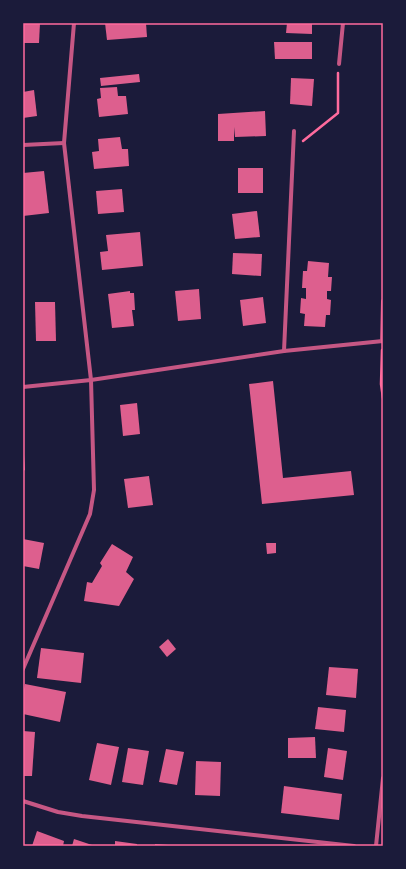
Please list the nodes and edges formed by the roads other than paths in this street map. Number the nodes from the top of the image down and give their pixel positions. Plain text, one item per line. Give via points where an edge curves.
1 (74, 23) edge
2 (343, 23) edge
3 (339, 64) road end
4 (294, 130) dead end
5 (64, 143) junction
6 (23, 145) edge
7 (383, 301) edge
8 (383, 341) edge
9 (284, 351) junction
10 (91, 380) junction
11 (23, 387) edge
12 (23, 669) edge
13 (383, 778) edge
14 (23, 800) edge
15 (354, 846) edge
16 (376, 846) edge

1 - 5 street
2 - 3 street
4 - 9 street
5 - 6 street
5 - 10 street
7 - 8 street
8 - 9 street
9 - 10 street
10 - 11 street
10 - 12 street via 94,490 90,514
13 - 16 street
14 - 15 street via 58,812 76,815

